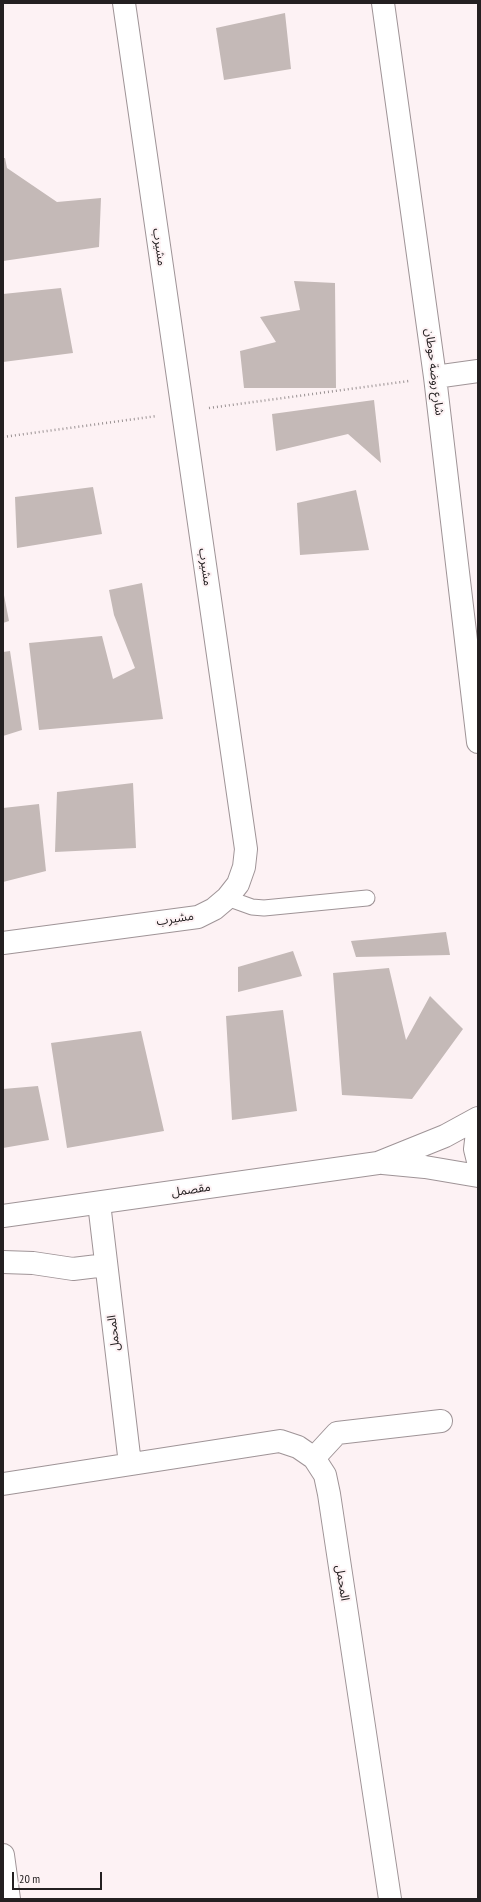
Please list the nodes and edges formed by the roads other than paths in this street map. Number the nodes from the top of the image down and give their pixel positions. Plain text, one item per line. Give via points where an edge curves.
1 (124, 3) edge
2 (383, 3) edge
3 (478, 371) edge
4 (435, 377) junction
5 (478, 742) edge
6 (227, 898) junction
7 (367, 898) dead end
8 (3, 943) edge
9 (478, 1118) edge
10 (478, 1124) edge
11 (478, 1161) edge
12 (378, 1163) junction
13 (478, 1176) edge
14 (99, 1203) junction
15 (3, 1216) edge
16 (3, 1262) edge
17 (106, 1265) junction
18 (441, 1421) dead end
19 (314, 1458) junction
20 (130, 1464) junction
21 (3, 1484) edge
22 (3, 1855) edge
23 (9, 1899) edge
24 (390, 1899) edge

1 - 6 street, مشيرب via 246,849 244,867 238,884
2 - 4 street, شارع روضة حوطان
3 - 4 street
4 - 5 street, شارع روضة حوطان
6 - 7 lane via 252,907 264,908
6 - 8 street, مشيرب via 214,909 198,917
9 - 12 street, مقصمل via 445,1136
10 - 11 street via 475,1148
12 - 13 street, مقصمل via 425,1166
12 - 14 street, مقصمل
14 - 15 street, مقصمل
14 - 17 street, المحمل
16 - 17 street via 73,1269
17 - 20 street, المحمل
18 - 19 street via 337,1433
19 - 20 street, المحمل via 298,1447 280,1441
19 - 24 street, المحمل via 324,1475 329,1494
20 - 21 street, المحمل
22 - 23 street

